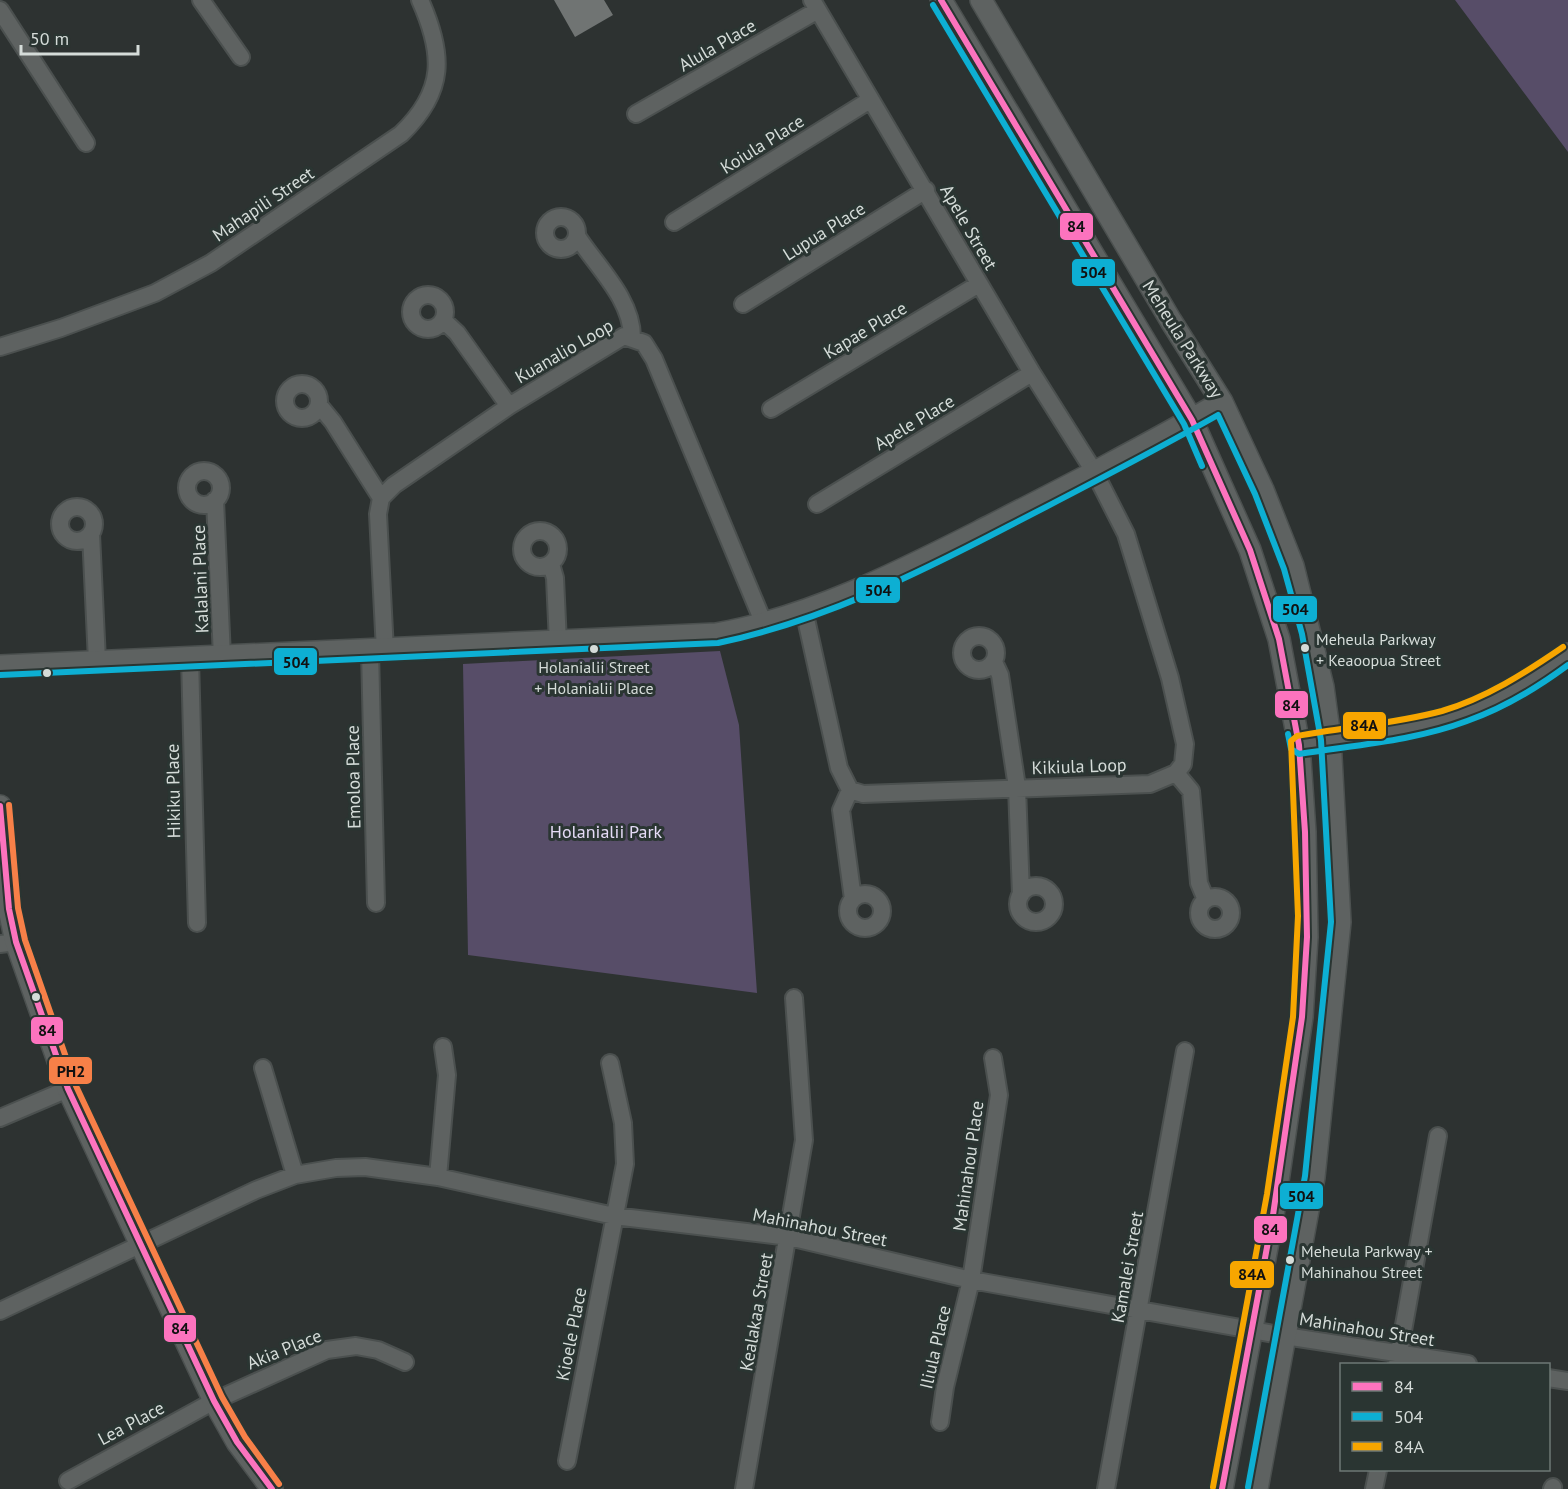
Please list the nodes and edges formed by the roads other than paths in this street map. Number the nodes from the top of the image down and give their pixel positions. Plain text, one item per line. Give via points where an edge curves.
1 (201, 0) edge
2 (420, 0) edge
3 (941, 0) edge
4 (981, 0) edge
5 (815, 5) edge
6 (0, 10) edge
7 (241, 57) dead end
8 (870, 100) junction
9 (636, 114) dead end
10 (86, 143) dead end
11 (926, 190) junction
12 (674, 222) dead end
13 (577, 236) dead end
14 (979, 284) junction
15 (743, 304) dead end
16 (443, 320) dead end
17 (632, 337) junction
18 (0, 347) edge
19 (1032, 373) junction
20 (1222, 402) junction
21 (319, 405) dead end
22 (509, 406) junction
23 (771, 409) dead end
24 (1192, 420) junction
25 (1095, 473) junction
26 (381, 498) junction
27 (215, 500) dead end
28 (817, 504) dead end
29 (91, 534) dead end
30 (551, 564) dead end
31 (804, 610) junction
32 (764, 624) junction
33 (558, 643) junction
34 (377, 651) junction
35 (1568, 654) edge
36 (222, 657) junction
37 (190, 658) junction
38 (97, 661) junction
39 (994, 662) dead end
40 (0, 666) edge
41 (1330, 739) junction
42 (1299, 745) junction
43 (1176, 773) junction
44 (1017, 787) junction
45 (850, 790) junction
46 (0, 806) edge
47 (1021, 895) dead end
48 (853, 899) dead end
49 (1206, 900) dead end
50 (376, 903) dead end
51 (196, 923) dead end
52 (8, 943) edge
53 (794, 998) dead end
54 (443, 1047) dead end
55 (1185, 1051) dead end
56 (993, 1058) dead end
57 (610, 1063) dead end
58 (263, 1068) dead end
59 (68, 1089) junction
60 (0, 1118) edge
61 (1438, 1136) dead end
62 (295, 1175) junction
63 (438, 1177) junction
64 (614, 1216) junction
65 (789, 1237) junction
66 (140, 1246) junction
67 (971, 1280) junction
68 (1140, 1308) junction
69 (0, 1311) edge
70 (1251, 1330) junction
71 (1285, 1336) junction
72 (1398, 1359) edge
73 (405, 1362) dead end
74 (1445, 1363) edge
75 (1550, 1378) edge
76 (1568, 1380) edge
77 (214, 1401) junction
78 (940, 1422) dead end
79 (567, 1461) dead end
80 (1378, 1471) edge
81 (68, 1481) dead end
82 (272, 1489) edge
83 (744, 1489) edge
84 (1106, 1489) edge
85 (1222, 1489) edge
86 (1257, 1489) edge
87 (1374, 1489) edge

1 - 7 street
2 - 18 street, Mahapili Street via 438,54 434,90 421,115 401,134 211,263 155,293
3 - 24 street, Meheula Parkway
4 - 20 street, Meheula Parkway
5 - 8 street, Apele Street
5 - 9 street, Alula Place
6 - 10 street
8 - 11 street, Apele Street
8 - 12 street, Koiula Place
11 - 14 street, Apele Street
11 - 15 street, Lupua Place
13 - 17 street via 626,306
14 - 19 street, Apele Street
14 - 23 street, Kapae Place
16 - 22 street via 457,333
17 - 22 street, Kuanalio Loop via 615,340
17 - 32 street, Kuanalio Loop via 644,343 654,359
19 - 25 street, Apele Street
19 - 28 street, Apele Place
20 - 24 street
20 - 41 street, Meheula Parkway via 1293,566 1316,654
21 - 26 street
22 - 26 street, Kuanalio Loop
24 - 25 street
24 - 42 street, Meheula Parkway via 1257,572 1279,639
25 - 31 street via 913,566
25 - 43 street via 1126,534 1170,678 1185,744 1183,764
26 - 34 street
27 - 36 street, Kalalani Place
29 - 38 street
30 - 33 street
31 - 32 street
31 - 45 street via 839,768
32 - 33 street via 716,634
33 - 34 street
34 - 36 street
34 - 50 street, Emoloa Place
35 - 41 street via 1523,687 1475,710 1426,724
36 - 37 street
37 - 38 street
37 - 51 street, Hikiku Place
38 - 40 street
39 - 44 street via 1000,675
41 - 42 street
41 - 71 street, Meheula Parkway via 1340,922 1314,1177
42 - 70 street, Meheula Parkway via 1307,937 1302,1017 1273,1215
43 - 44 street, Kikiula Loop via 1150,784
43 - 49 street via 1191,791 1199,884
44 - 45 street, Kikiula Loop via 863,794
44 - 47 street
45 - 48 street via 841,810
46 - 52 street
52 - 59 street
53 - 65 street, Kealakaa Street via 804,1140
54 - 63 street via 447,1075
55 - 68 street, Kamalei Street
56 - 67 street, Mahinahou Place via 999,1095
57 - 64 street, Kioele Place via 625,1164
58 - 62 street
59 - 60 street
59 - 66 street
61 - 72 street
62 - 63 street, Mahinahou Street via 365,1167
62 - 66 street, Mahinahou Street
63 - 64 street, Mahinahou Street
64 - 65 street, Mahinahou Street
64 - 79 street, Kioele Place
65 - 67 street, Mahinahou Street
65 - 83 street, Kealakaa Street
66 - 69 street, Mahinahou Street
66 - 77 street
67 - 68 street, Mahinahou Street
67 - 78 street, Iliula Place
68 - 70 street, Mahinahou Street
68 - 84 street, Kamalei Street
70 - 71 street, Mahinahou Street
70 - 85 street, Meheula Parkway
71 - 72 street, Mahinahou Street
71 - 86 street, Meheula Parkway
72 - 74 street, Mahinahou Street
73 - 77 street, Akia Place via 378,1350 356,1346 327,1350
75 - 76 street
77 - 81 street, Lea Place
77 - 82 street via 237,1442
80 - 87 street

